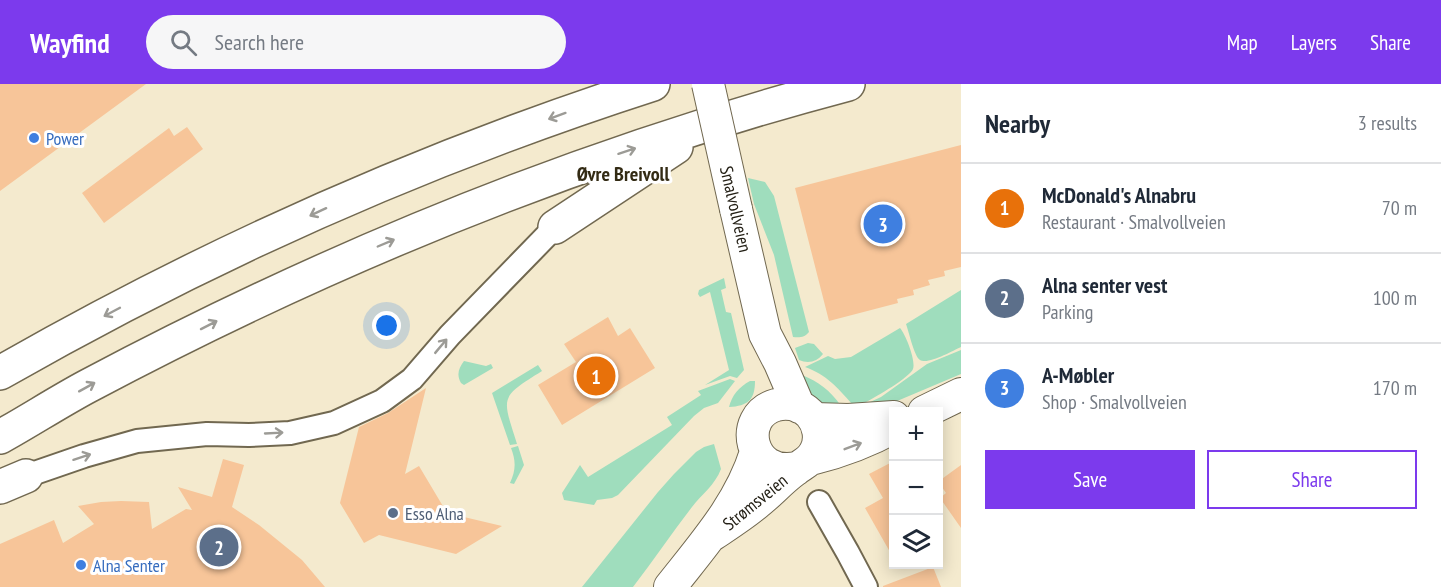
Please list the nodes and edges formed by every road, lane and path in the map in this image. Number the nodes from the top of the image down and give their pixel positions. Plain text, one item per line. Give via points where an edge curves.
1 (652, 84) edge
2 (708, 84) edge
3 (848, 84) edge
4 (714, 122) junction
5 (555, 228) joint
6 (765, 334) junction
7 (0, 373) edge
8 (961, 394) edge
9 (933, 407) edge
10 (765, 411) junction
11 (807, 413) junction
12 (889, 417) edge
13 (889, 430) edge
14 (0, 437) edge
15 (756, 452) junction
16 (804, 464) junction
17 (13, 482) edge
18 (819, 502) dead end
19 (712, 535) junction
20 (670, 587) edge
21 (866, 587) edge

1 -> 7 highway via 509,134 325,208 164,285
2 - 6 main road, Smalvollveien, bridge
3 - 4 highway
4 - 5 highway
14 -> 4 highway via 86,387 346,260 532,184
17 -> 5 street via 137,441 207,434 290,433 334,423 382,401 412,378
6 - 10 main road, Smalvollveien
6 - 11 main road, Smalvollveien
8 - 9 main road
10 - 11 main road via 792,404
10 - 15 main road via 754,425
11 - 12 main road via 848,420
11 - 16 main road via 819,435 815,452
16 -> 13 main road, Strømsveien
15 - 16 main road via 769,466 778,469
15 - 19 main road, Strømsveien via 743,487
16 - 19 main road, Strømsveien
18 - 21 street
19 - 20 main road, Strømsveien

